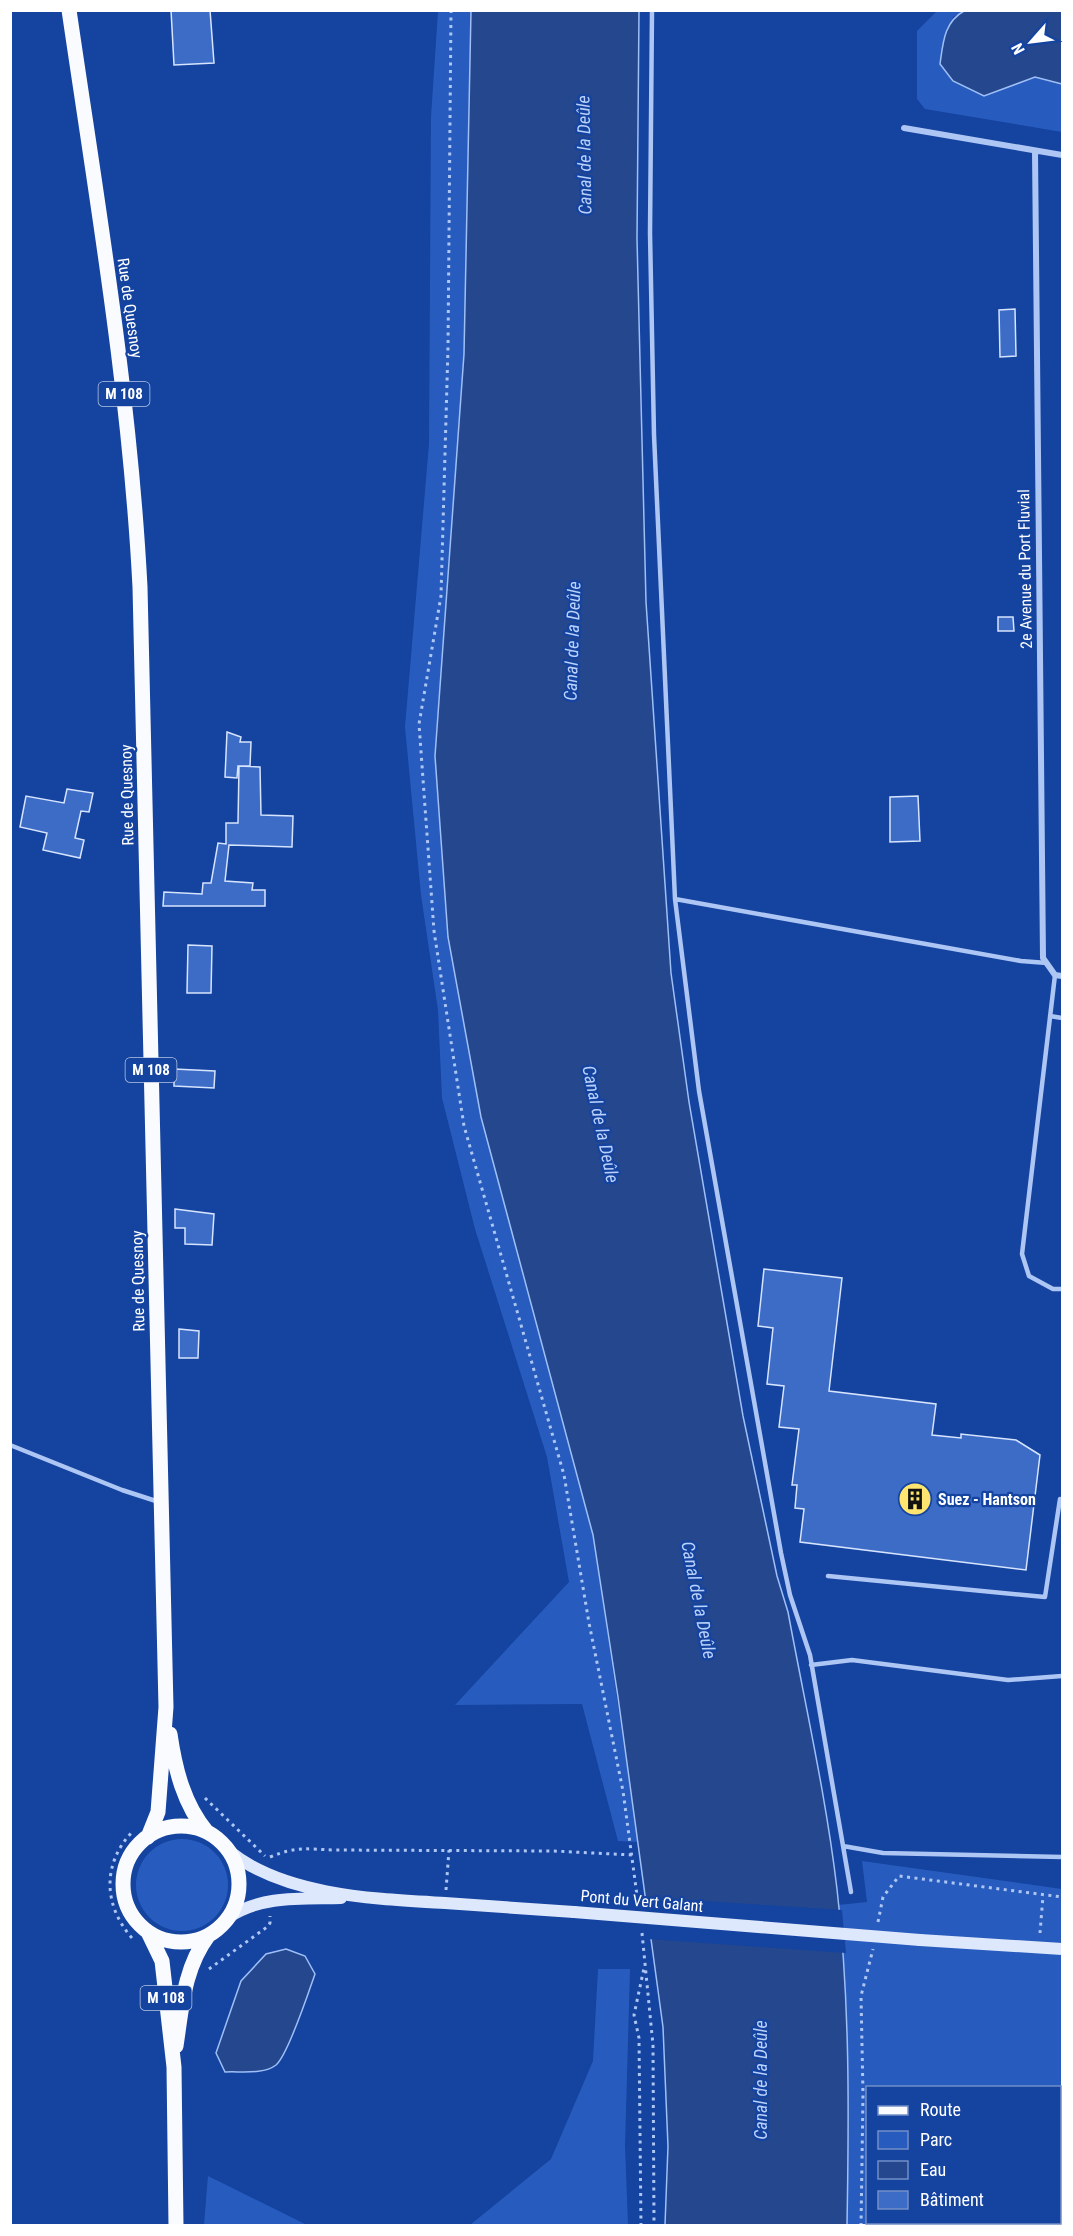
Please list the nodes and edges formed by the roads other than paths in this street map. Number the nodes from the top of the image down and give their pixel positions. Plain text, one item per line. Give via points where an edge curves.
1 (69, 10) edge
2 (652, 10) edge
3 (904, 128) dead end
4 (1035, 151) junction
5 (1062, 155) edge
6 (675, 899) junction
7 (1047, 963) junction
8 (1055, 975) junction
9 (1062, 976) edge
10 (1050, 1016) junction
11 (1062, 1018) edge
12 (1062, 1289) edge
13 (10, 1445) edge
14 (1062, 1500) edge
15 (161, 1503) junction
16 (828, 1576) dead end
17 (811, 1665) junction
18 (1062, 1676) edge
19 (166, 1707) junction
20 (207, 1832) junction
21 (141, 1833) junction
22 (843, 1846) junction
23 (229, 1851) junction
24 (1062, 1857) edge
25 (851, 1892) dead end
26 (357, 1897) junction
27 (229, 1917) junction
28 (148, 1932) junction
29 (208, 1936) junction
30 (1062, 1949) edge
31 (174, 2067) junction
32 (176, 2226) edge

1 - 15 main road, Rue de Quesnoy / M 108 via 120,369 136,524
2 - 6 lane via 650,232 654,435
3 - 4 street
4 - 5 street
4 - 7 street, 2e Avenue du Port Fluvial via 1043,958
6 - 7 lane
6 - 17 lane via 709,1153 781,1553
7 - 8 street, 2e Avenue du Port Fluvial
8 - 9 street
8 - 10 lane
10 - 11 lane
10 - 12 lane via 1022,1254 1029,1276
13 - 15 lane
14 - 16 lane via 1045,1597
15 - 19 main road, Rue de Quesnoy / M 108
17 - 18 lane via 852,1660 1008,1680
17 - 22 lane
19 - 20 main road, M 108 via 179,1779 190,1808
19 - 21 main road, M 108 via 158,1812
20 - 21 main road via 177,1826
20 - 23 main road
21 - 28 main road via 125,1868 123,1884 128,1907
22 - 24 lane via 884,1853
22 - 25 lane
23 - 26 main road, Pont du Vert Galant via 270,1876
23 - 27 main road via 239,1880
26 - 27 main road via 269,1900
26 - 30 main road, Pont du Vert Galant, bridge
27 - 29 main road
28 - 29 main road via 174,1942
28 - 31 main road, M 108 via 162,1961
29 - 31 main road, M 108 via 192,1963 185,1986
31 - 32 main road, M 108

